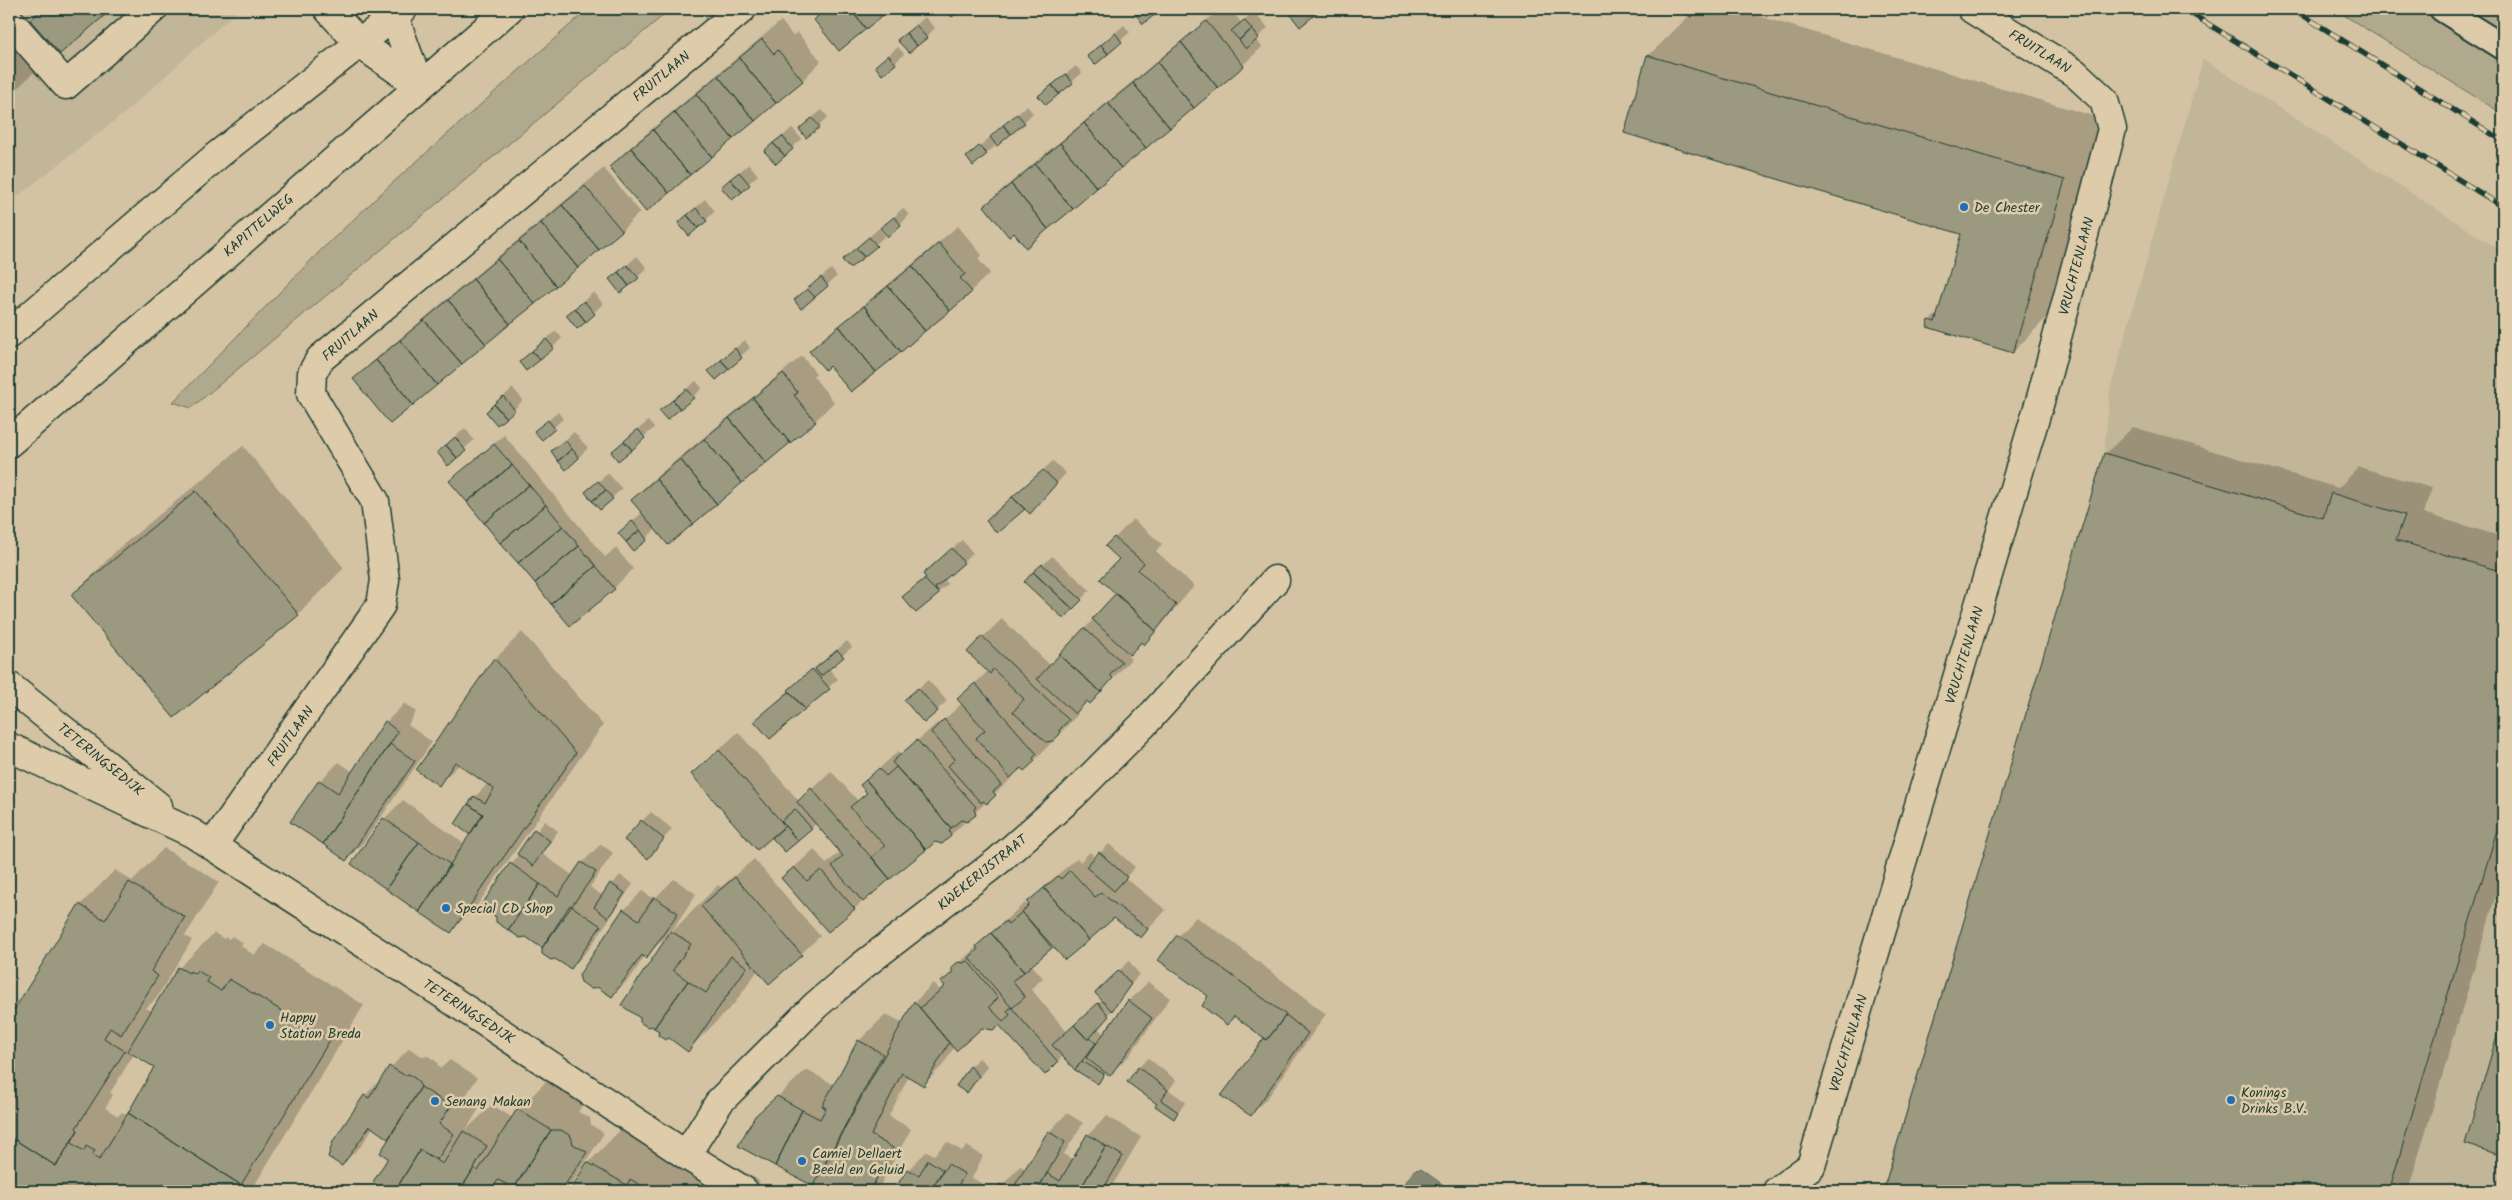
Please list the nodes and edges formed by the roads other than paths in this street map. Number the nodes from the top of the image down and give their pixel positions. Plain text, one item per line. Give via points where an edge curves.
1 (153, 9) edge
2 (328, 9) edge
3 (509, 9) edge
4 (742, 9) edge
5 (1972, 9) edge
6 (2442, 9) edge
7 (395, 11) edge
8 (9, 20) edge
9 (358, 43) junction
10 (2503, 48) edge
11 (419, 86) junction
12 (2104, 100) joint
13 (9, 334) edge
14 (9, 442) edge
15 (1274, 580) dead end
16 (9, 686) edge
17 (9, 747) edge
18 (202, 840) junction
19 (686, 1155) junction
20 (744, 1191) edge
21 (1777, 1191) edge

1 - 8 street via 66,85
2 - 9 street
3 - 11 street, KAPITTELWEG
4 - 18 street, FRUITLAAN via 320,359 312,373 311,394 375,501 385,580 381,605
5 - 12 street, FRUITLAAN via 2075,72
6 - 10 lane
7 - 9 street
7 - 11 street
9 - 11 street
9 - 13 street via 219,154
11 - 14 street, KAPITTELWEG
12 - 21 street, VRUCHTENLAAN via 2112,129 2041,398 1817,1147 1811,1166
15 - 19 street, KWEKERIJSTRAAT via 1143,725 1072,796 998,861 816,1005 720,1101
16 - 18 street, TETERINGSEDIJK
17 - 18 street, TETERINGSEDIJK
18 - 19 street, TETERINGSEDIJK
19 - 20 street, TETERINGSEDIJK

